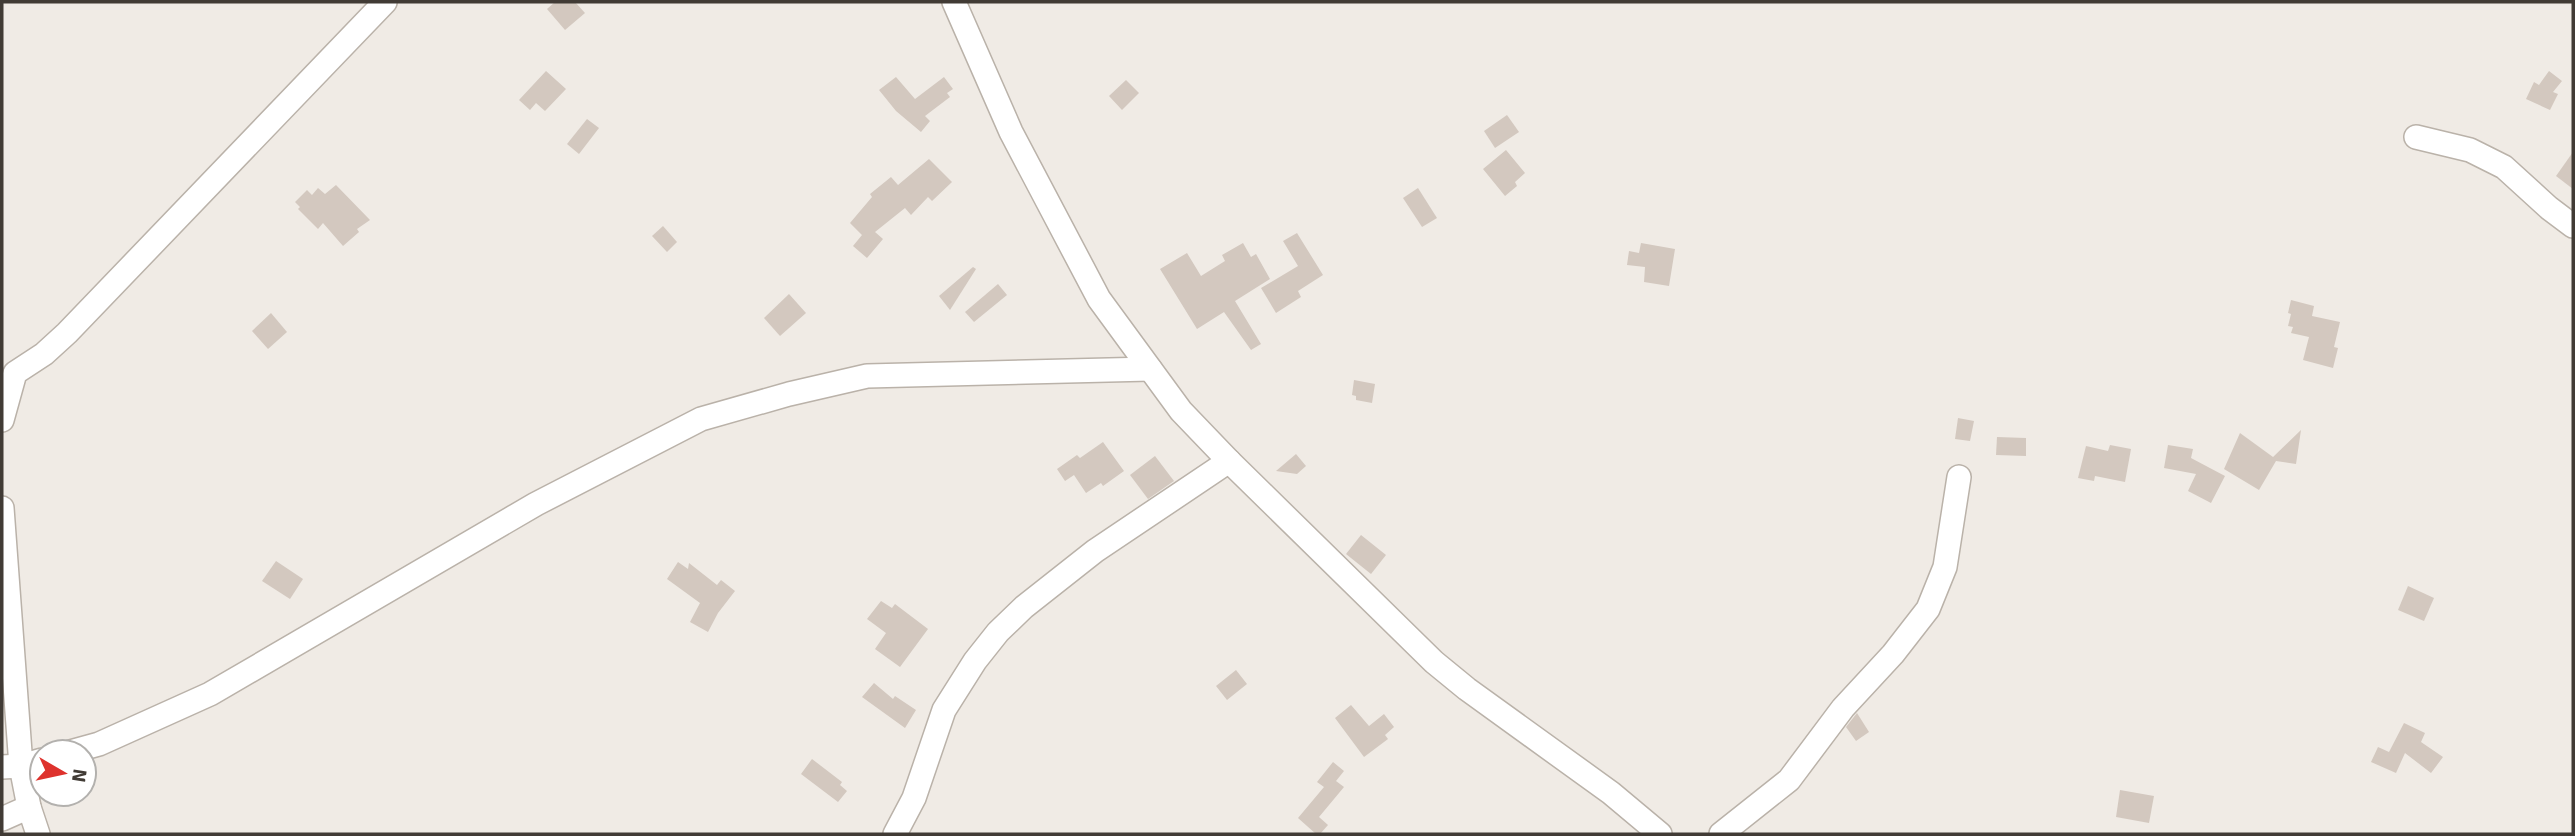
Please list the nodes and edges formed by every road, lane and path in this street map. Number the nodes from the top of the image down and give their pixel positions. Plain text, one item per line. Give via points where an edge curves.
1 (385, 2) edge
2 (954, 2) edge
3 (2416, 137) dead end
4 (2573, 226) edge
5 (1150, 369) junction
6 (8, 374) edge
7 (2, 420) edge
8 (1229, 461) junction
9 (1959, 477) dead end
10 (2, 508) edge
11 (98, 744) edge
12 (22, 764) edge
13 (28, 801) edge
14 (28, 807) edge
15 (29, 808) edge
16 (2, 819) edge
17 (38, 834) edge
18 (895, 834) edge
19 (1660, 834) edge
20 (1721, 834) edge

1 - 6 street via 67,333 44,355
2 - 5 street via 1011,132 1099,299
3 - 4 street via 2470,150 2504,167
5 - 8 street via 1181,411
5 - 11 street via 867,376 701,419 536,504 210,694
6 - 7 street
8 - 18 street via 1096,551 998,632 944,710 914,798
8 - 19 street via 1434,662
9 - 20 street via 1945,567 1928,609 1843,708 1789,780
10 - 12 street
12 - 13 street
14 - 16 street
15 - 17 street

